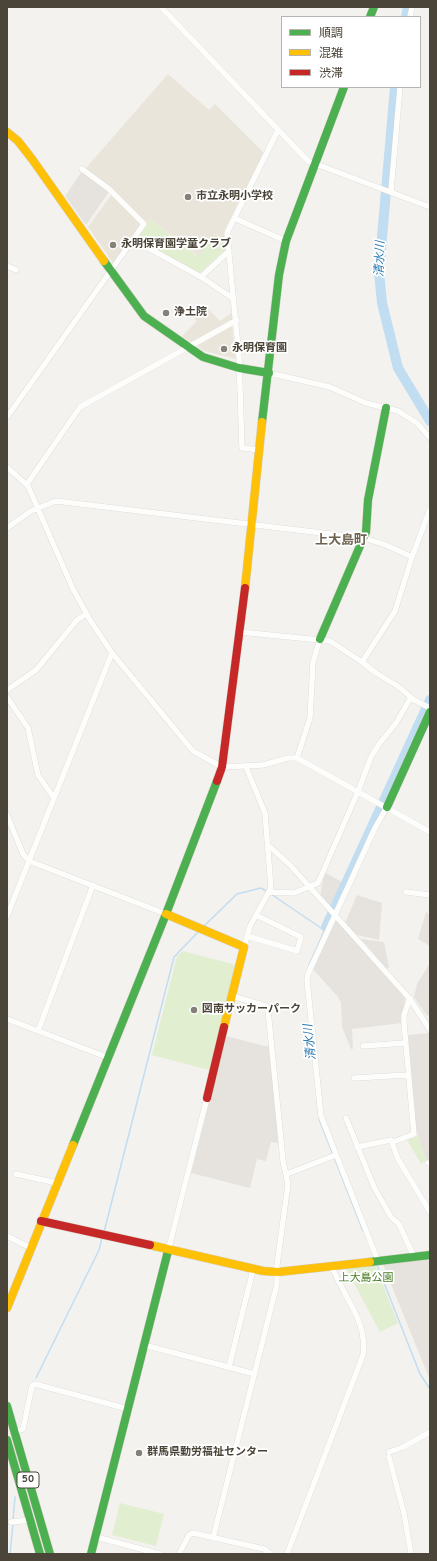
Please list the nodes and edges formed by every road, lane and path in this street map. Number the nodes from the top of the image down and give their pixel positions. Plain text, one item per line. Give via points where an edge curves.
1 (161, 7) edge
2 (344, 88) edge
3 (400, 88) edge
4 (278, 130) junction
5 (7, 132) edge
6 (315, 165) junction
7 (82, 169) dead end
8 (391, 191) junction
9 (430, 207) edge
10 (234, 218) junction
11 (135, 237) junction
12 (286, 241) junction
13 (229, 250) junction
14 (7, 266) edge
15 (16, 270) dead end
16 (112, 271) junction
17 (201, 277) junction
18 (234, 299) junction
19 (236, 320) junction
20 (188, 347) junction
21 (239, 368) junction
22 (268, 373) junction
23 (386, 408) junction
24 (7, 417) edge
25 (430, 438) edge
26 (260, 450) junction
27 (7, 467) edge
28 (27, 484) junction
29 (38, 507) junction
30 (430, 509) edge
31 (253, 524) junction
32 (7, 528) edge
33 (364, 538) junction
34 (412, 557) junction
35 (86, 614) junction
36 (240, 632) junction
37 (320, 639) junction
38 (112, 653) junction
39 (362, 662) junction
40 (7, 690) edge
41 (7, 697) edge
42 (411, 697) junction
43 (429, 708) edge
44 (297, 758) junction
45 (246, 767) junction
46 (222, 768) junction
47 (358, 791) junction
48 (54, 798) junction
49 (384, 806) junction
50 (7, 815) edge
51 (430, 832) edge
52 (268, 845) junction
53 (29, 861) junction
54 (93, 885) junction
55 (309, 887) junction
56 (270, 892) junction
57 (406, 892) dead end
58 (430, 895) edge
59 (166, 914) junction
60 (334, 914) junction
61 (256, 915) junction
62 (7, 916) edge
63 (247, 936) junction
64 (244, 947) junction
65 (232, 996) junction
66 (410, 997) junction
67 (7, 1019) edge
68 (430, 1030) edge
69 (38, 1031) junction
70 (405, 1043) junction
71 (363, 1046) dead end
72 (108, 1058) junction
73 (408, 1075) junction
74 (354, 1078) dead end
75 (206, 1098) joint
76 (346, 1118) dead end
77 (393, 1142) junction
78 (357, 1147) junction
79 (336, 1155) junction
80 (16, 1174) dead end
81 (287, 1174) junction
82 (57, 1183) junction
83 (430, 1212) edge
84 (42, 1221) junction
85 (7, 1236) edge
86 (31, 1248) junction
87 (168, 1251) junction
88 (430, 1255) edge
89 (414, 1257) junction
90 (378, 1261) junction
91 (332, 1266) junction
92 (253, 1270) junction
93 (278, 1272) junction
94 (7, 1308) edge
95 (144, 1345) junction
96 (229, 1367) junction
97 (255, 1374) junction
98 (7, 1406) edge
99 (128, 1409) junction
100 (14, 1432) junction
101 (430, 1432) edge
102 (7, 1440) edge
103 (30, 1520) junction
104 (11, 1522) dead end
105 (41, 1524) junction
106 (96, 1537) junction
107 (213, 1538) junction
108 (40, 1554) edge
109 (50, 1554) edge
110 (91, 1554) edge
111 (160, 1554) edge
112 (179, 1554) edge
113 (271, 1554) edge
114 (287, 1554) edge
115 (411, 1554) edge

1 - 4 street
2 - 6 main road
3 - 8 street
4 - 6 street
4 - 10 street
5 - 16 main road via 18,141
6 - 8 street
6 - 12 main road
7 - 11 street via 109,189 144,224
8 - 9 street
10 - 12 street
10 - 13 street via 227,233
11 - 16 street
11 - 17 street via 150,249
12 - 22 main road via 279,275
13 - 17 street
13 - 18 street
14 - 15 street
16 - 20 main road via 144,316
16 - 24 street
17 - 18 street
18 - 19 street
19 - 20 street
19 - 21 street
20 - 21 main road via 203,357
20 - 28 street via 80,407
21 - 22 main road
21 - 26 street via 242,448
22 - 23 street via 330,387 366,403
22 - 26 main road
23 - 25 street via 408,417
23 - 33 main road via 368,500 368,526
26 - 31 main road
27 - 28 street
28 - 29 street
29 - 31 street via 52,502 63,502
29 - 32 street
29 - 35 street
30 - 34 street
31 - 33 street
31 - 36 main road
33 - 34 street
33 - 37 main road
34 - 39 street via 393,615
35 - 38 street
35 - 40 street via 77,620 36,670
36 - 37 street
36 - 46 main road
37 - 39 street via 330,641
37 - 44 street via 313,662 310,718
38 - 46 street via 193,751
38 - 48 street
39 - 42 street
41 - 48 street via 28,728 38,775
42 - 43 street
42 - 47 street via 396,723 375,749
43 - 49 main road
44 - 45 street
44 - 47 street
45 - 46 street
45 - 52 street via 265,813
46 - 59 main road
47 - 49 street
47 - 55 street via 321,879 315,886
48 - 53 street
49 - 51 street
49 - 60 street
50 - 53 street via 23,854
52 - 55 street
52 - 56 street
53 - 54 street
53 - 62 street
54 - 59 street
54 - 69 street
55 - 56 street via 289,894
55 - 60 street
56 - 61 street
57 - 58 street
59 - 64 main road
59 - 72 main road
60 - 66 street
60 - 79 street via 307,980 320,1113
61 - 63 street
61 - 63 street via 301,937 297,951
63 - 64 street
64 - 65 main road
65 - 75 main road
65 - 81 street via 266,1006 268,1010
66 - 68 street
66 - 70 street via 404,1015
67 - 69 street
69 - 72 street
70 - 71 street
70 - 73 street
72 - 82 main road
73 - 74 street
73 - 77 street via 414,1134
75 - 87 street
76 - 78 street
77 - 78 street via 386,1140
77 - 83 street via 396,1156
78 - 89 street via 374,1186 392,1217 399,1224
79 - 81 street
79 - 90 street
80 - 82 street
81 - 93 street
82 - 84 main road
84 - 86 main road
84 - 87 main road
85 - 86 street
86 - 94 main road
87 - 92 main road
87 - 95 main road
88 - 89 main road
89 - 90 main road
90 - 91 main road
91 - 93 main road
91 - 114 street via 359,1321 363,1355
92 - 93 main road
92 - 96 street
93 - 97 street via 278,1284
95 - 96 street
95 - 99 main road
96 - 97 street
97 - 107 street
98 - 100 main road, 50
99 - 100 street via 35,1384 32,1386 24,1427 21,1431
99 - 106 main road
100 - 105 main road, 50
101 - 115 street via 389,1454
102 - 103 main road, 50
103 - 104 street
103 - 105 street
103 - 108 main road, 50
105 - 109 main road, 50
106 - 110 main road
106 - 111 street
107 - 112 street via 191,1534
107 - 113 street via 264,1549

